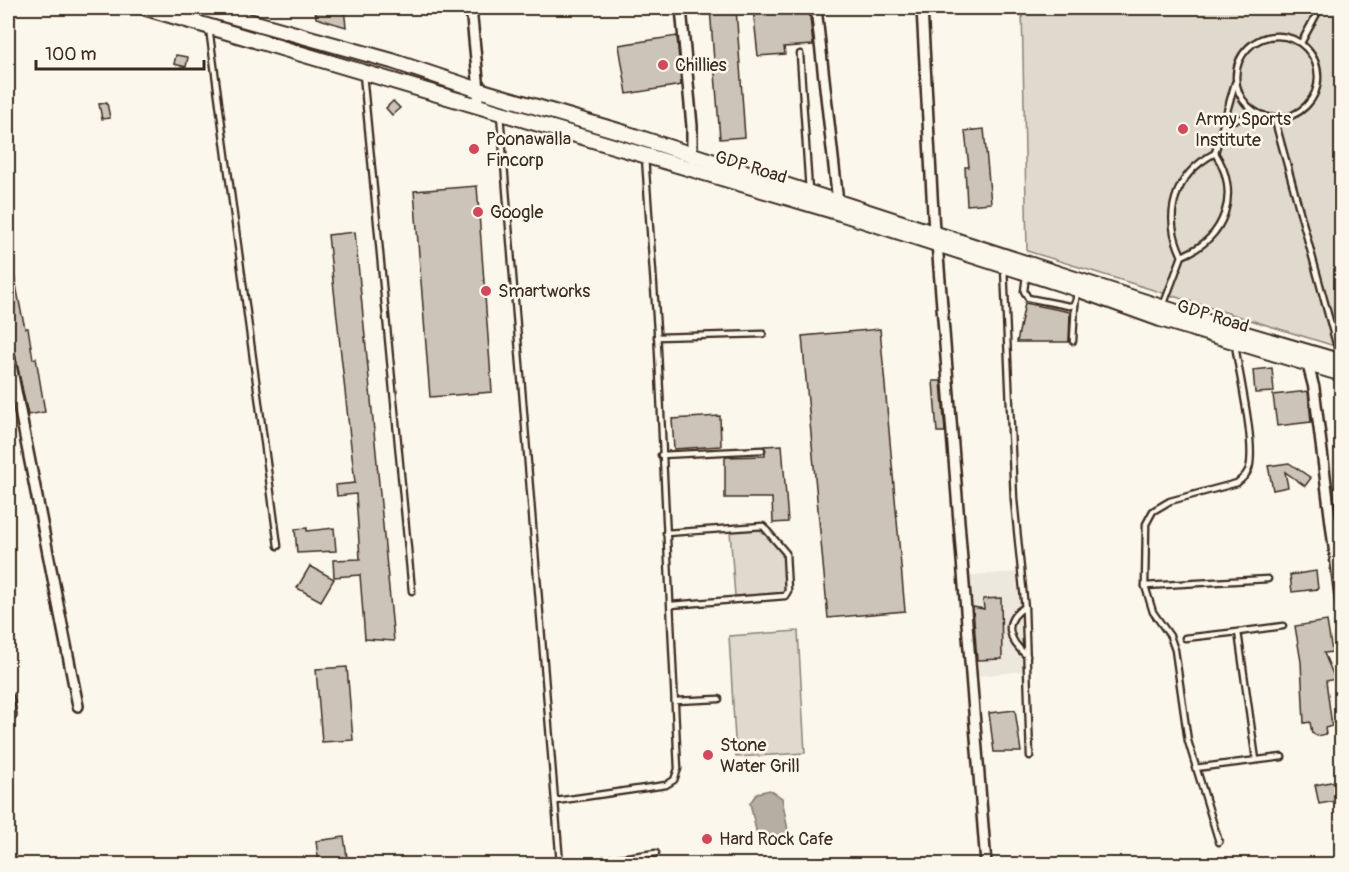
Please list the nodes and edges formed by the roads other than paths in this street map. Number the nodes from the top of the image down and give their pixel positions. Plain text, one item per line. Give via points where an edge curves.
1 (146, 8) edge
2 (202, 8) edge
3 (471, 8) edge
4 (681, 8) edge
5 (816, 8) edge
6 (922, 8) edge
7 (1320, 8) edge
8 (208, 24) junction
9 (1301, 44) junction
10 (800, 54) dead end
11 (363, 70) junction
12 (1236, 80) junction
13 (479, 90) junction
14 (477, 105) junction
15 (500, 111) junction
16 (1263, 115) junction
17 (1274, 117) junction
18 (1225, 121) junction
19 (1215, 153) junction
20 (645, 154) junction
21 (692, 157) junction
22 (809, 193) junction
23 (838, 202) junction
24 (936, 238) junction
25 (1182, 256) junction
26 (1004, 267) junction
27 (1027, 274) junction
28 (1077, 289) junction
29 (1075, 305) junction
30 (1161, 314) junction
31 (763, 334) dead end
32 (657, 337) junction
33 (1073, 341) dead end
34 (1234, 341) junction
35 (8, 350) edge
36 (1308, 365) junction
37 (1341, 366) edge
38 (762, 450) dead end
39 (661, 455) junction
40 (666, 533) junction
41 (278, 546) dead end
42 (1268, 579) dead end
43 (1145, 586) junction
44 (412, 591) dead end
45 (671, 605) junction
46 (1025, 607) junction
47 (1341, 611) edge
48 (1283, 626) dead end
49 (1238, 632) junction
50 (1185, 638) dead end
51 (1027, 656) junction
52 (8, 698) edge
53 (719, 699) dead end
54 (675, 701) junction
55 (78, 706) dead end
56 (11, 715) dead end
57 (1030, 756) dead end
58 (1282, 757) dead end
59 (1256, 760) junction
60 (1196, 768) junction
61 (556, 801) junction
62 (1219, 842) dead end
63 (656, 853) dead end
64 (560, 864) edge
65 (576, 864) edge
66 (987, 864) edge

1 - 8 main road, GDP Road
2 - 13 main road via 392,61
3 - 13 street
4 - 21 street
5 - 23 street
6 - 24 street
7 - 9 lane
8 - 11 main road, GDP Road
8 - 41 lane
9 - 12 lane via 1279,36 1257,41 1240,58
9 - 17 lane via 1315,62 1317,84 1313,95 1297,112
10 - 22 lane
11 - 14 main road, GDP Road
11 - 44 lane
12 - 16 lane via 1244,102
12 - 18 lane
13 - 14 street
13 - 21 main road
14 - 15 main road, GDP Road
15 - 20 main road, GDP Road
15 - 61 lane
16 - 17 lane
16 - 18 lane
17 - 37 lane
18 - 19 lane
19 - 25 lane via 1192,168 1177,191 1172,217
19 - 25 lane via 1229,188 1226,213 1209,240
20 - 24 main road, GDP Road
20 - 32 lane
21 - 22 main road
22 - 23 main road
23 - 24 main road
24 - 26 main road, GDP Road
24 - 30 main road
24 - 66 street
25 - 30 lane
26 - 27 main road, GDP Road
26 - 46 lane via 1014,500
27 - 28 main road, GDP Road
27 - 29 lane via 1024,291 1028,298
28 - 29 lane
28 - 30 main road, GDP Road
29 - 33 lane
30 - 34 main road, GDP Road
30 - 37 main road
31 - 32 lane
32 - 39 lane
34 - 36 main road, GDP Road
34 - 43 lane via 1250,466 1237,483 1170,501 1153,511 1146,524
35 - 55 street
36 - 37 main road, GDP Road
36 - 47 street
38 - 39 lane
39 - 40 lane
40 - 45 lane
40 - 45 lane via 763,526 786,553 785,596
42 - 43 lane
43 - 60 lane via 1153,612 1170,636 1174,650
45 - 54 lane
46 - 51 lane
46 - 51 lane via 1012,617 1009,629 1012,641
48 - 49 lane
49 - 50 lane
49 - 59 lane
51 - 57 lane
52 - 56 street
53 - 54 lane
54 - 61 lane via 678,769 674,780 666,785
58 - 59 lane
59 - 60 lane
60 - 62 lane
61 - 64 lane
63 - 65 lane

